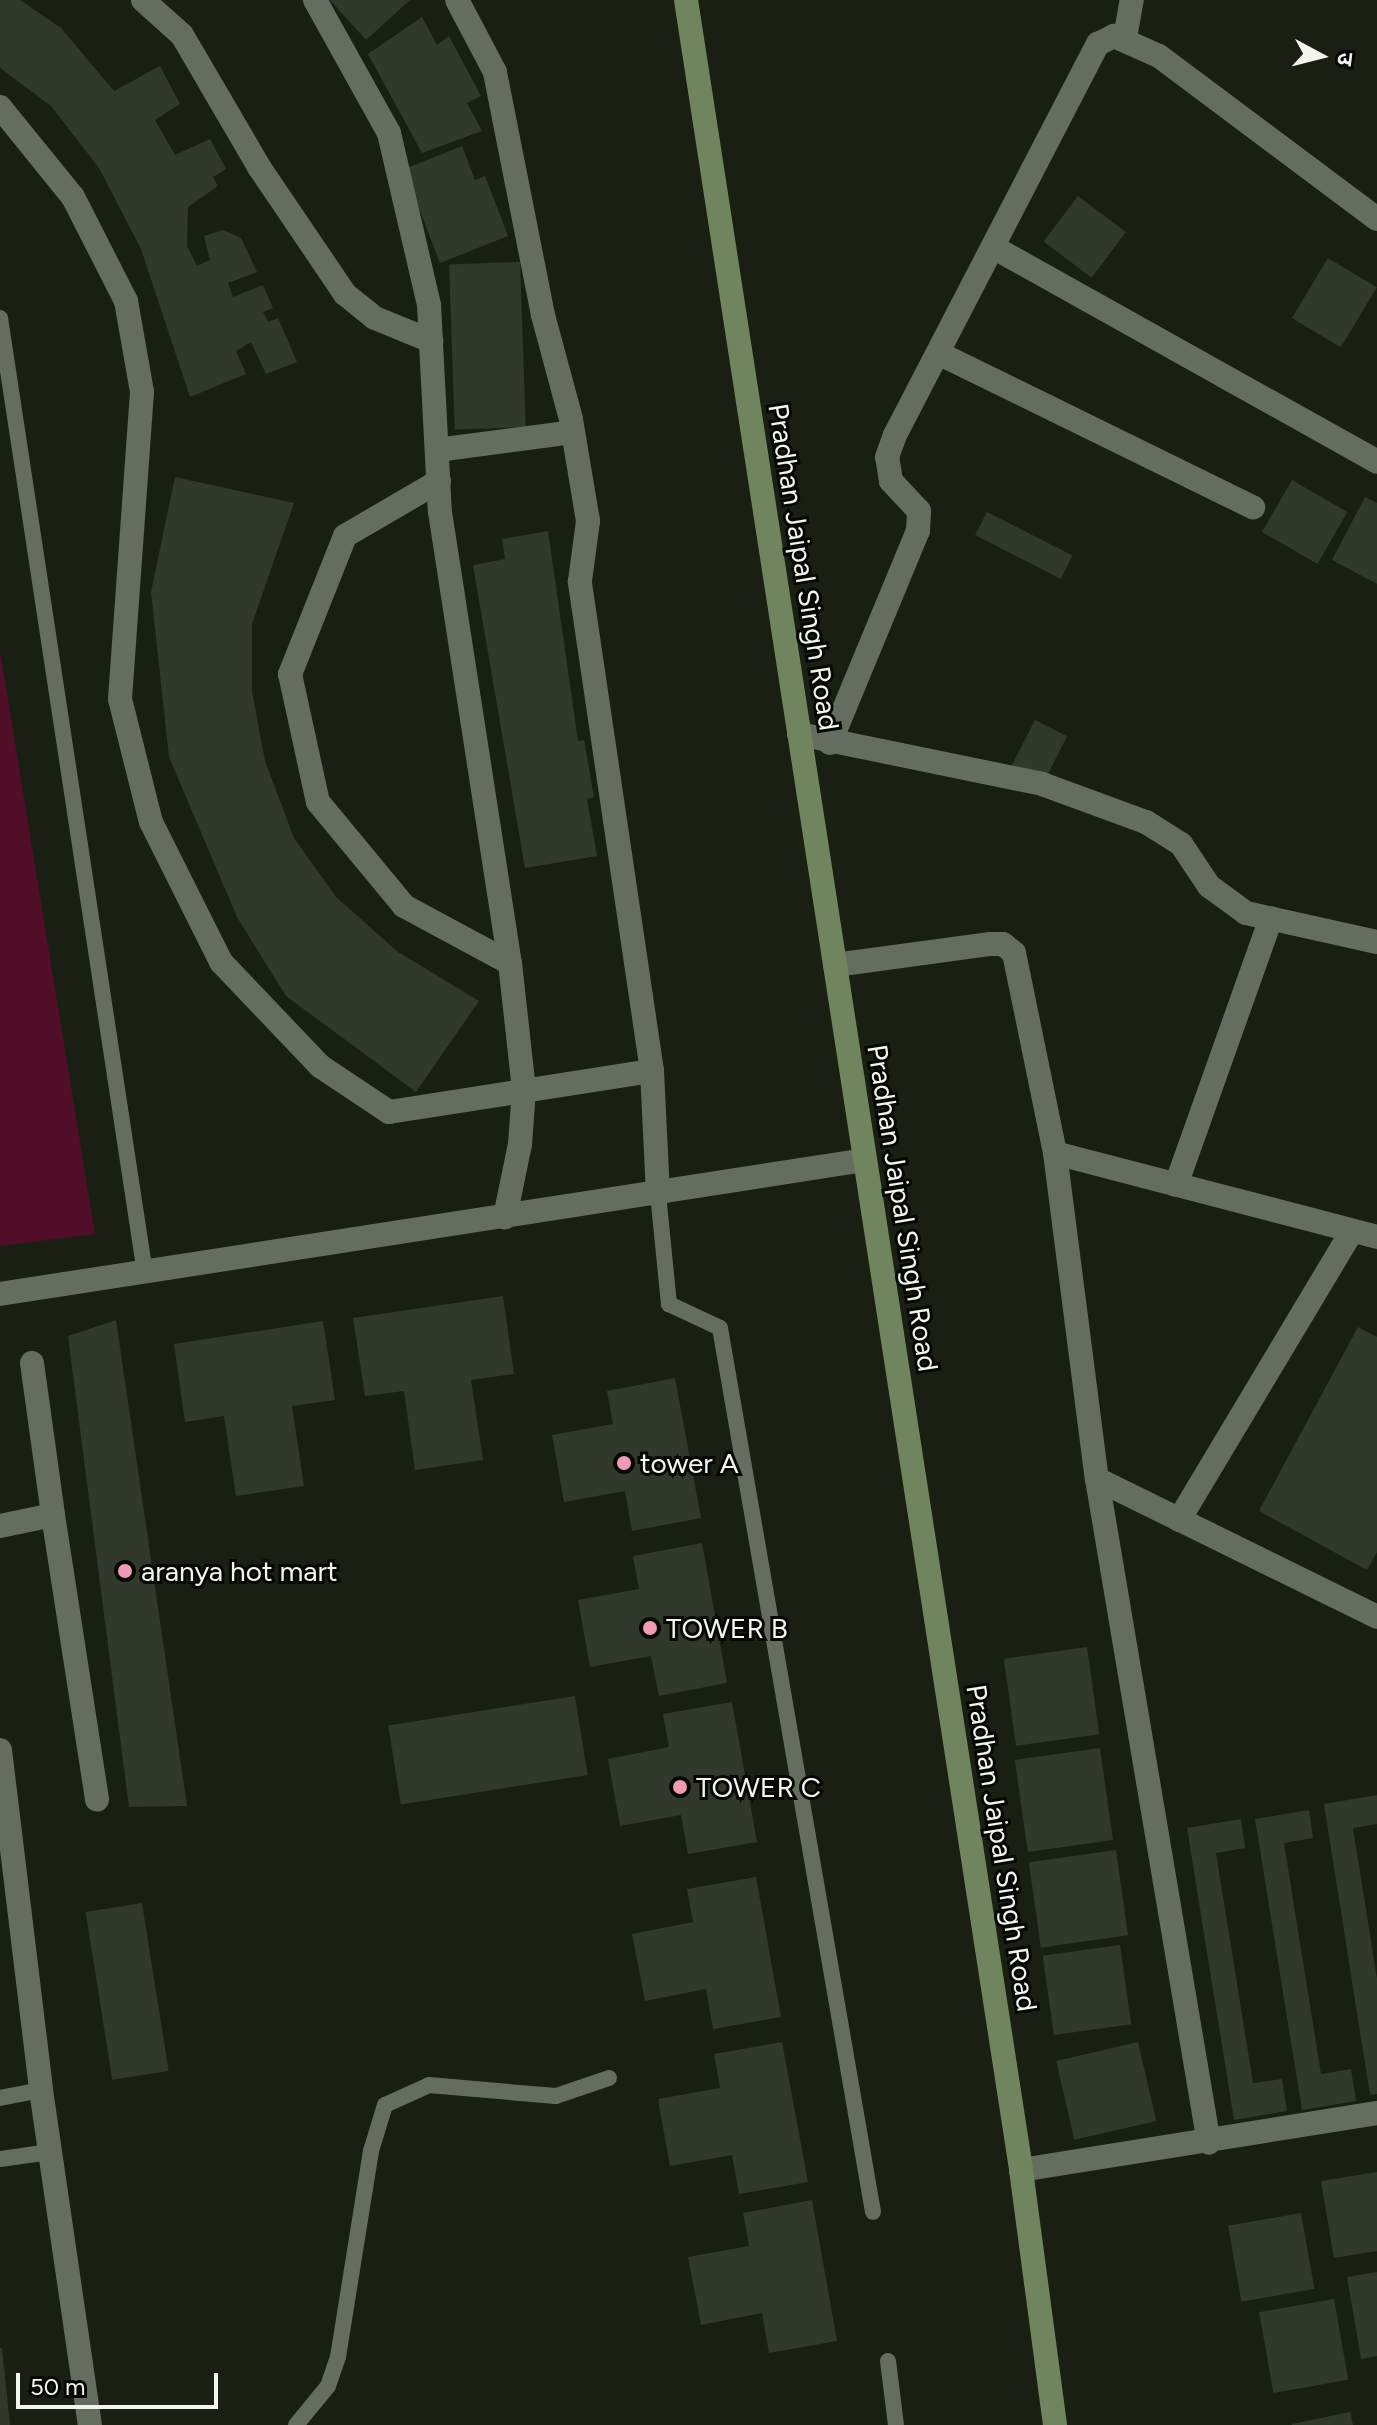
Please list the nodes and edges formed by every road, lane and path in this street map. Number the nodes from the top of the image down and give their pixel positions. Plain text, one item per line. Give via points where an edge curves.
1 (143, 0) edge
2 (315, 0) edge
3 (457, 0) edge
4 (686, 0) edge
5 (1132, 0) edge
6 (1125, 38) junction
7 (0, 107) edge
8 (1377, 219) edge
9 (993, 247) junction
10 (0, 318) edge
11 (431, 341) junction
12 (938, 353) junction
13 (573, 432) junction
14 (437, 450) junction
15 (1377, 462) edge
16 (439, 481) junction
17 (1253, 507) dead end
18 (799, 734) junction
19 (830, 743) junction
20 (1271, 918) junction
21 (1375, 937) edge
22 (510, 963) junction
23 (835, 965) junction
24 (652, 1071) junction
25 (524, 1090) junction
26 (1055, 1153) junction
27 (865, 1160) junction
28 (1176, 1185) junction
29 (658, 1194) junction
30 (505, 1217) junction
31 (1352, 1231) junction
32 (1377, 1237) edge
33 (145, 1273) junction
34 (0, 1294) edge
35 (32, 1363) dead end
36 (1097, 1479) junction
37 (53, 1515) junction
38 (1179, 1520) junction
39 (0, 1526) edge
40 (1373, 1607) edge
41 (0, 1750) edge
42 (97, 1800) dead end
43 (609, 2078) dead end
44 (41, 2090) junction
45 (0, 2098) edge
46 (1377, 2113) edge
47 (1209, 2143) junction
48 (50, 2152) junction
49 (0, 2159) edge
50 (1021, 2170) junction
51 (873, 2212) dead end
52 (888, 2361) dead end
53 (90, 2425) edge
54 (296, 2425) edge
55 (896, 2425) edge
56 (1055, 2425) edge

1 - 11 street via 182,35 259,167 345,294 375,318
2 - 11 street via 389,133 429,305
3 - 13 street via 495,72 543,315
4 - 18 street, Pradhan Jaipal Singh Road
5 - 6 street
6 - 8 street via 1159,56
6 - 9 street via 1114,36 1098,44
7 - 25 street via 73,197 126,301 142,392 120,699 151,822 221,962 320,1066 389,1112
9 - 12 street
9 - 15 street
10 - 33 lane
11 - 14 street
12 - 17 street
12 - 19 street via 887,457 891,481 919,511 918,531
13 - 14 street
13 - 24 street via 588,521 580,581
14 - 16 street
16 - 22 street
16 - 22 street via 345,536 290,674 318,802 404,906
18 - 19 street
18 - 23 street, Pradhan Jaipal Singh Road
19 - 20 street via 1042,784 1146,822 1181,844 1209,886 1246,913
20 - 21 street
20 - 28 street
22 - 25 street
23 - 26 street via 991,944 1008,947 1014,953
23 - 27 street, Pradhan Jaipal Singh Road
24 - 25 street
24 - 29 street
25 - 30 street via 520,1144
26 - 28 street
26 - 36 street
27 - 29 street
27 - 50 street, Pradhan Jaipal Singh Road
28 - 31 street
29 - 30 street
29 - 51 lane via 669,1304 720,1328
30 - 33 street
31 - 32 street
31 - 38 street
33 - 34 street
35 - 37 street
36 - 38 street
36 - 47 street
37 - 39 street
37 - 42 street
38 - 40 street
41 - 44 street
43 - 54 lane via 556,2096 429,2085 385,2105 371,2151 338,2357 328,2386
44 - 45 lane
44 - 48 street
46 - 47 street
47 - 50 street
48 - 49 lane
48 - 53 street
50 - 56 street, Pradhan Jaipal Singh Road
52 - 55 lane

